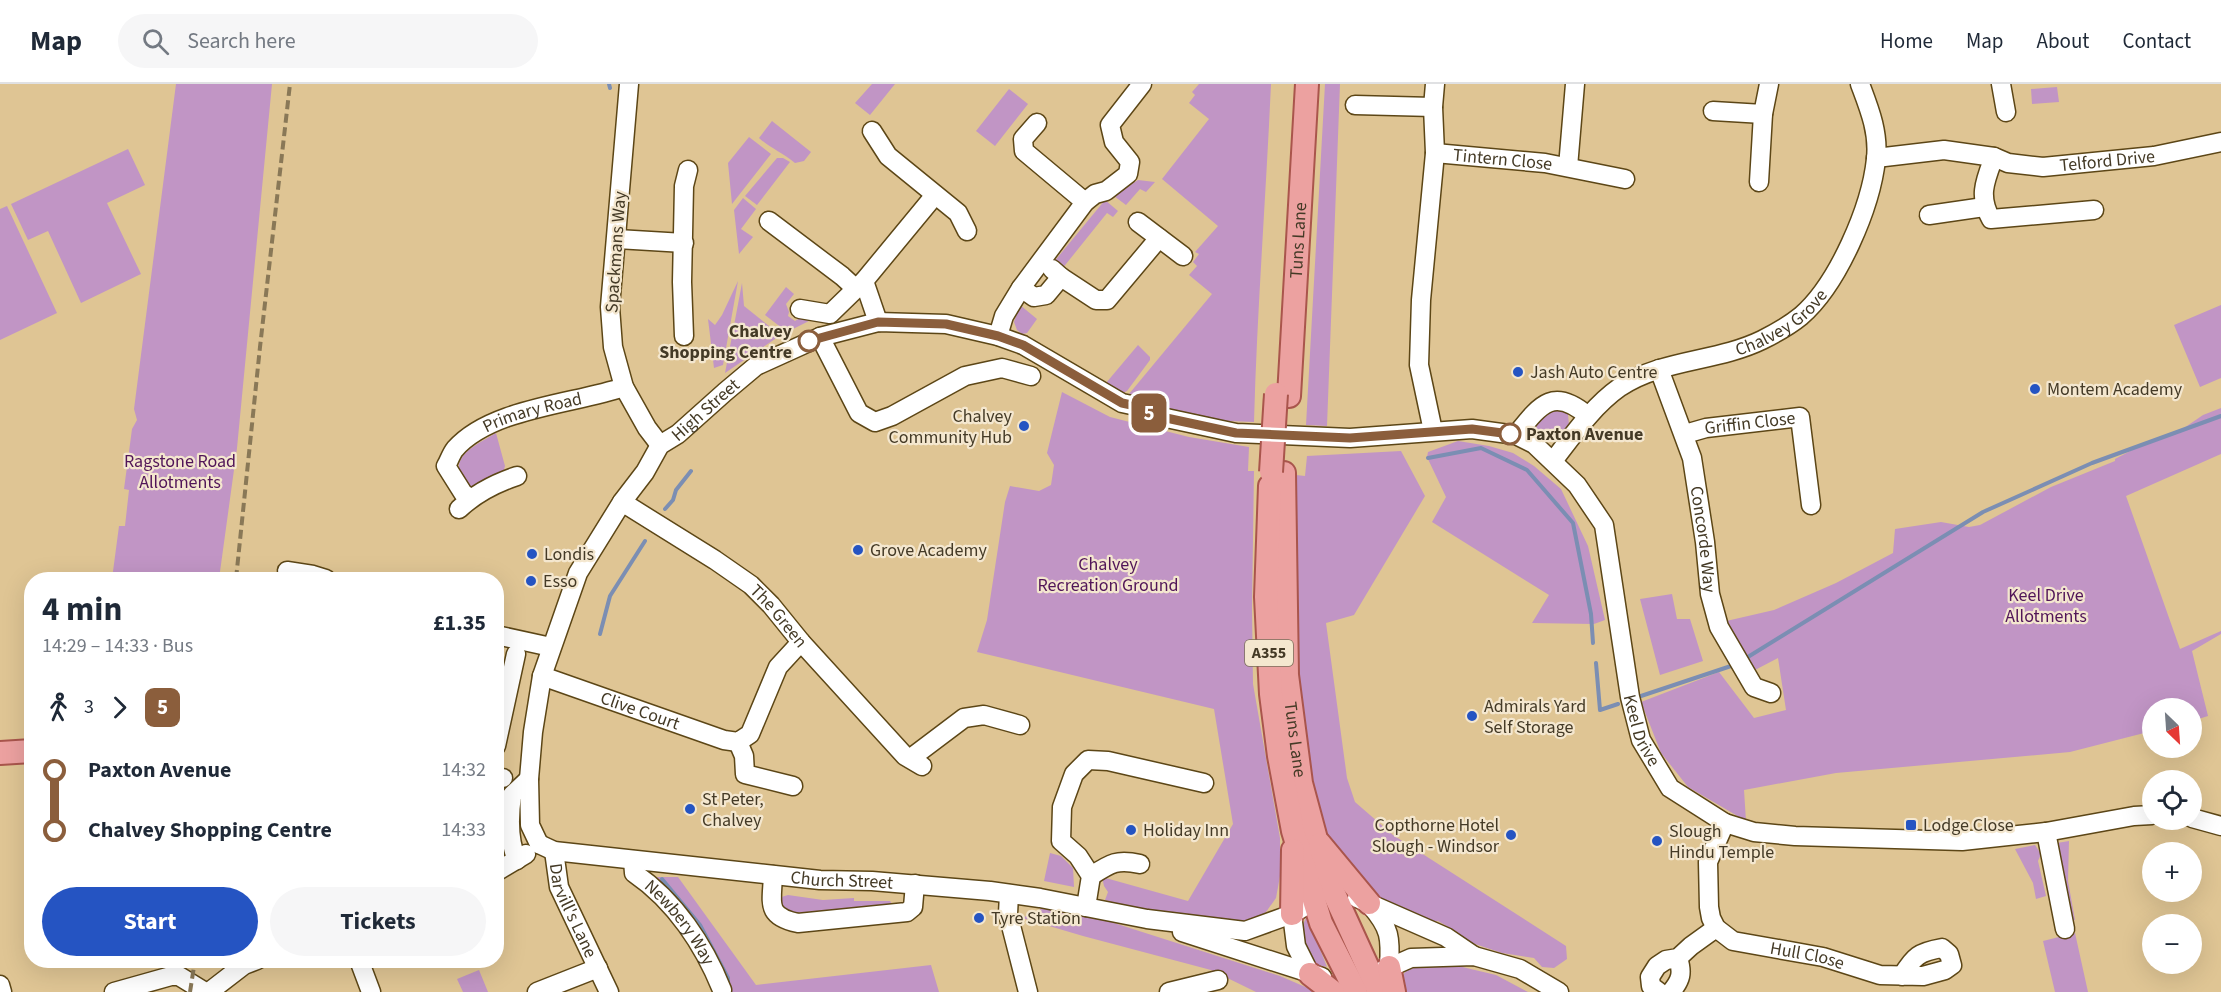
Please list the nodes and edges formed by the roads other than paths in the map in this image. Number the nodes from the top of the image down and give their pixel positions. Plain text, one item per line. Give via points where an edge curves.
1 (629, 84) edge
2 (1142, 84) edge
3 (1292, 84) edge
4 (1307, 84) edge
5 (1435, 84) edge
6 (1575, 84) edge
7 (1769, 84) edge
8 (1860, 84) edge
9 (1355, 105) dead end
10 (1433, 107) junction
11 (1713, 111) dead end
12 (1763, 114) junction
13 (1037, 123) dead end
14 (872, 131) dead end
15 (2221, 142) edge
16 (1435, 153) junction
17 (1876, 158) junction
18 (1994, 158) junction
19 (1568, 166) junction
20 (688, 170) dead end
21 (1625, 179) dead end
22 (1759, 182) dead end
23 (935, 195) junction
24 (1085, 202) junction
25 (1984, 207) junction
26 (2094, 210) dead end
27 (1929, 215) dead end
28 (769, 221) dead end
29 (1138, 222) dead end
30 (967, 231) dead end
31 (1159, 238) junction
32 (617, 239) junction
33 (684, 243) junction
34 (1183, 256) dead end
35 (1042, 262) junction
36 (1061, 277) junction
37 (860, 285) junction
38 (1021, 288) junction
39 (800, 309) dead end
40 (878, 322) junction
41 (684, 336) dead end
42 (998, 336) junction
43 (820, 337) junction
44 (1659, 369) junction
45 (1031, 376) dead end
46 (624, 387) junction
47 (1283, 395) junction
48 (1588, 416) junction
49 (1433, 431) junction
50 (1685, 434) junction
51 (1516, 435) junction
52 (1293, 437) joint
53 (660, 445) junction
54 (1553, 461) junction
55 (1277, 472) junction
56 (517, 476) dead end
57 (622, 502) junction
58 (1811, 505) dead end
59 (287, 571) dead end
60 (294, 572) edge
61 (504, 637) edge
62 (801, 642) junction
63 (551, 647) junction
64 (516, 654) dead end
65 (542, 676) junction
66 (1771, 693) dead end
67 (504, 711) edge
68 (1020, 725) dead end
69 (504, 740) edge
70 (532, 740) junction
71 (738, 742) junction
72 (24, 752) edge
73 (0, 753) edge
74 (530, 779) junction
75 (1204, 783) dead end
76 (793, 786) dead end
77 (2142, 816) edge
78 (2202, 818) edge
79 (2219, 819) edge
80 (1725, 823) junction
81 (1293, 831) junction
82 (2046, 832) junction
83 (1317, 840) junction
84 (546, 847) junction
85 (517, 860) junction
86 (633, 860) junction
87 (1140, 864) dead end
88 (504, 867) edge
89 (773, 875) junction
90 (1091, 876) junction
91 (915, 884) junction
92 (1009, 894) junction
93 (1325, 899) junction
94 (1370, 903) junction
95 (1086, 907) junction
96 (1292, 914) junction
97 (1147, 919) junction
98 (1716, 928) junction
99 (2066, 929) dead end
100 (1474, 956) junction
101 (1678, 958) junction
102 (170, 968) edge
103 (240, 968) edge
104 (362, 968) edge
105 (598, 968) junction
106 (1310, 974) junction
107 (1902, 976) dead end
108 (1218, 980) dead end
109 (1363, 984) edge
110 (0, 985) edge
111 (1197, 988) edge
112 (722, 990) dead end
113 (2, 992) edge
114 (114, 992) edge
115 (207, 992) edge
116 (371, 992) edge
117 (537, 992) edge
118 (609, 992) edge
119 (1028, 992) edge
120 (1169, 992) edge
121 (1394, 992) edge
122 (1559, 992) edge
123 (1659, 992) edge
124 (1671, 992) edge

1 - 32 street, Spackmans Way
2 - 24 street via 1110,125 1114,142 1130,162 1128,174
3 - 47 main road, Tuns Lane / A355
4 - 47 main road, Tuns Lane / A355
5 - 10 street
6 - 19 street, Tintern Close
7 - 12 street
8 - 17 street, Chalvey Grove via 1874,122
9 - 10 street
10 - 16 street
11 - 12 street
12 - 22 street
13 - 24 street via 1023,139 1024,151
14 - 23 street via 888,156
15 - 18 street, Telford Drive via 2154,156 2043,167 2008,164
16 - 19 street, Tintern Close
16 - 49 street via 1419,364
17 - 18 street, Telford Drive via 1944,150
17 - 44 street, Chalvey Grove via 1863,213 1834,278 1801,316 1762,340 1719,356
18 - 25 street via 1983,185
19 - 21 street, Tintern Close
20 - 33 street via 684,186
23 - 30 street via 958,213
23 - 37 street
24 - 35 street
25 - 26 street via 1991,219
25 - 27 street
28 - 37 street
29 - 31 street
31 - 34 street
31 - 36 street via 1107,300 1096,300
32 - 33 street
32 - 46 street, Spackmans Way via 610,307 613,347
33 - 41 street
35 - 36 street
35 - 38 street
36 - 38 street via 1046,295 1034,297
37 - 39 street via 830,314
37 - 40 street
38 - 42 street via 1004,316
40 - 42 street, High Street via 946,324
40 - 43 street, High Street
42 - 52 street, High Street via 1023,345 1122,403 1157,416 1236,433
43 - 45 street via 859,413 875,422 965,376 1002,368
43 - 53 street, High Street via 756,366
44 - 48 street, Chalvey Grove via 1621,386
44 - 50 street, Concorde Way
46 - 53 street, Spackmans Way
46 - 56 street, Primary Road via 526,411 491,425 454,450 446,466 463,493 465,504
47 - 55 main road, A355, bridge
48 - 51 street via 1561,400 1538,408
48 - 54 street, Chalvey Grove
49 - 51 street, Keel Drive via 1472,429
49 - 52 street, Keel Drive via 1350,438
50 - 58 street, Griffin Close via 1800,417
50 - 66 street, Concorde Way via 1692,458 1710,594 1719,627 1754,687
51 - 54 street, Keel Drive
53 - 57 street, High Street
54 - 80 street, Keel Drive via 1577,485 1604,525 1630,697 1641,740 1670,788
55 - 81 main road, Tuns Lane / A355 via 1266,597 1271,694
55 - 83 main road, Tuns Lane / A355 via 1287,675 1301,783
57 - 62 street, The Green via 751,585
57 - 63 street, High Street via 578,573
59 - 60 street
61 - 63 street
62 - 68 street, The Green via 905,756 917,762 964,718 984,715
62 - 71 street via 778,667 750,734
63 - 65 street, High Street
64 - 67 street
65 - 70 street, High Street
65 - 71 street, Clive Court
69 - 70 street
70 - 74 street, High Street
71 - 76 street via 745,774
72 - 73 main road
74 - 84 street, High Street via 530,825
74 - 85 street via 512,795 509,818
75 - 90 street via 1089,760 1074,774 1062,807 1061,841 1078,855
77 - 82 street, Keel Drive
78 - 79 street
80 - 82 street, Keel Drive via 1754,832 1795,837 1962,841
80 - 98 street via 1708,862 1709,907
81 - 93 main road, Tuns Lane / A355
81 - 96 main road, A355
82 - 99 street
83 - 93 main road, Tuns Lane / A355 via 1326,876
83 - 94 main road, A355
84 - 85 street
84 - 86 street, Church Street
84 - 105 street, Darvill's Lane via 559,887
85 - 88 street
86 - 89 street, Church Street
86 - 112 street, Newbery Way via 634,873 655,887 688,927 710,960
87 - 90 street via 1122,860
89 - 91 street, Church Street
89 - 91 street via 774,913 798,922 907,912 913,907
90 - 95 street
91 - 92 street, Church Street
92 - 95 street, Church Street
92 - 119 street via 1008,914
93 - 94 street via 1354,897
93 - 96 street, Church Street
93 - 109 main road, Tuns Lane / A355 via 1321,923
94 - 100 street via 1446,937
94 - 109 street via 1389,933
95 - 97 street, Church Street
96 - 97 street, Church Street via 1245,931
96 - 106 street via 1296,946
97 - 106 street, Church Street
98 - 101 street
98 - 107 street, Hull Close via 1733,941 1822,957 1880,975
100 - 109 street via 1411,958
100 - 122 street via 1520,969
101 - 123 street via 1657,966 1650,978
101 - 124 street via 1682,970 1679,983
102 - 114 street
102 - 115 street
103 - 115 street
104 - 116 street
105 - 117 street, Darvill's Lane
105 - 118 street, Darvill's Lane
106 - 109 main road
108 - 111 street
109 - 121 main road, A355
110 - 113 street
111 - 120 street

